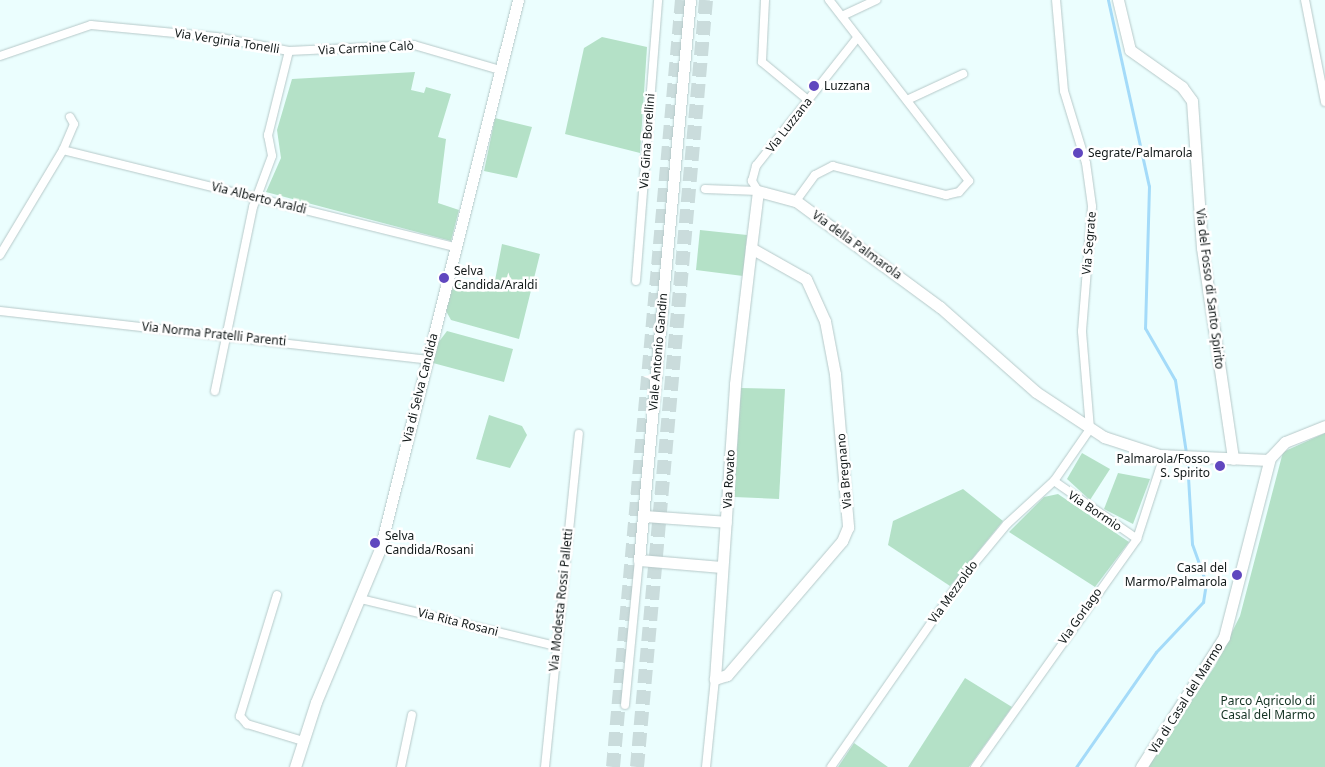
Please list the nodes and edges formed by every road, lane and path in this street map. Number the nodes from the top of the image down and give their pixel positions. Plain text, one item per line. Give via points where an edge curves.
1 (518, 0) edge
2 (658, 0) edge
3 (690, 0) edge
4 (765, 0) edge
5 (829, 0) edge
6 (877, 0) edge
7 (1056, 0) edge
8 (1118, 0) edge
9 (1305, 0) edge
10 (842, 16) junction
11 (858, 38) junction
12 (289, 50) junction
13 (0, 56) edge
14 (500, 70) junction
15 (962, 74) dead end
16 (808, 100) junction
17 (907, 100) junction
18 (1325, 102) edge
19 (70, 117) dead end
20 (63, 150) junction
21 (705, 189) dead end
22 (758, 192) junction
23 (256, 197) junction
24 (796, 201) junction
25 (455, 248) junction
26 (751, 248) junction
27 (0, 255) edge
28 (636, 281) dead end
29 (0, 311) edge
30 (228, 335) junction
31 (427, 360) junction
32 (215, 390) dead end
33 (1325, 426) edge
34 (1090, 429) junction
35 (579, 434) dead end
36 (1164, 456) junction
37 (1233, 459) junction
38 (1269, 460) junction
39 (1054, 482) junction
40 (643, 516) junction
41 (726, 522) junction
42 (1137, 539) junction
43 (639, 560) junction
44 (722, 567) junction
45 (277, 595) dead end
46 (361, 599) junction
47 (556, 646) junction
48 (715, 679) junction
49 (625, 704) dead end
50 (412, 715) dead end
51 (303, 741) junction
52 (295, 767) edge
53 (401, 767) edge
54 (545, 767) edge
55 (706, 767) edge
56 (831, 767) edge
57 (975, 767) edge
58 (1141, 767) edge

1 - 14 street, Via di Selva Candida
2 - 28 street, Via Gina Borellini
3 - 40 street, Viale Antonio Gandin
4 - 16 street via 762,62
5 - 10 street
6 - 10 street
7 - 34 street, Via Segrate via 1064,91 1086,163 1092,206 1082,331
8 - 37 street, Via del Fosso di Santo Spirito via 1130,50 1185,90 1194,107 1202,248
9 - 18 street
10 - 11 street
11 - 16 street, Via Luzzana
11 - 17 street
12 - 13 street, Via Verginia Tonelli via 216,37 91,24
12 - 14 street, Via Carmine Calò via 422,46
12 - 23 street, Via Verginia Tonelli via 268,136 272,156
14 - 25 street, Via di Selva Candida
15 - 17 street
16 - 22 street, Via Luzzana via 755,169 752,182
17 - 24 street via 967,176 961,190 942,194 838,166 815,175
19 - 20 street via 74,124
20 - 23 street, Via Alberto Araldi
20 - 27 street
21 - 22 street
22 - 24 street
22 - 26 street, Via Rovato
23 - 25 street, Via Alberto Araldi
23 - 30 street, Via Verginia Tonelli
24 - 34 street, Via della Palmarola via 940,307 1025,383
25 - 31 street, Via di Selva Candida
26 - 41 street, Via Rovato via 734,384
26 - 48 street, Via Bregnano via 806,279 825,321 836,383 848,528 842,542 727,675
29 - 30 street, Via Norma Pratelli Parenti
30 - 31 street, Via Norma Pratelli Parenti
30 - 32 street, Via Verginia Tonelli
31 - 46 street, Via di Selva Candida via 386,525
33 - 38 street, Via di Casal del Marmo via 1286,442
34 - 36 street, Via della Palmarola via 1126,447
34 - 39 street, Via Mezzoldo
35 - 47 street, Via Modesta Rossi Palletti
36 - 37 street, Via della Palmarola
36 - 42 street, Via Gorlago
37 - 38 street, Via della Palmarola
38 - 58 street, Via di Casal del Marmo via 1224,637
39 - 42 street, Via Bormio
39 - 56 street, Via Mezzoldo via 1007,524 968,570
40 - 41 street
40 - 43 street, Viale Antonio Gandin
41 - 44 street, Via Rovato
42 - 57 street, Via Gorlago
43 - 44 street
43 - 49 street, Viale Antonio Gandin
44 - 48 street, Via Rovato
45 - 51 street via 240,716 247,724
46 - 47 street, Via Rita Rosani
46 - 51 street, Via di Selva Candida
47 - 54 street, Via Modesta Rossi Palletti
48 - 55 street, Via Rovato
50 - 53 street
51 - 52 street, Via di Selva Candida

